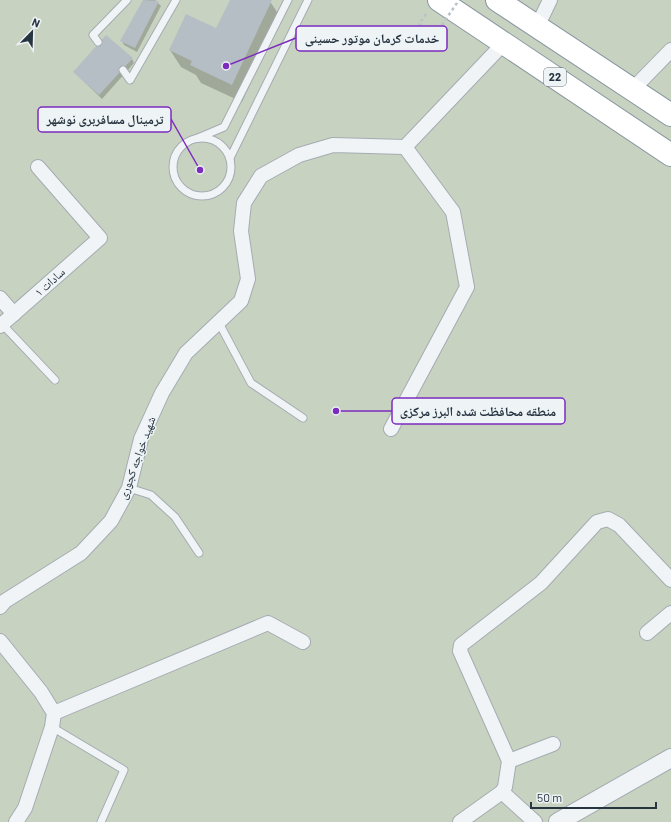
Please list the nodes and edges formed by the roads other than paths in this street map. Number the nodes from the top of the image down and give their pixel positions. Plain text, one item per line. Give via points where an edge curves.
1 (127, 0) edge
2 (176, 0) edge
3 (288, 0) edge
4 (308, 0) edge
5 (439, 0) edge
6 (497, 0) edge
7 (550, 0) edge
8 (537, 27) junction
9 (98, 42) dead end
10 (504, 43) junction
11 (671, 50) edge
12 (123, 70) dead end
13 (632, 90) junction
14 (671, 115) edge
15 (194, 140) junction
16 (405, 147) junction
17 (671, 154) edge
18 (230, 158) junction
19 (38, 167) dead end
20 (0, 298) edge
21 (14, 314) junction
22 (220, 323) junction
23 (1, 325) edge
24 (55, 380) dead end
25 (303, 418) dead end
26 (391, 428) dead end
27 (128, 488) junction
28 (199, 553) dead end
29 (671, 580) edge
30 (0, 607) edge
31 (671, 613) edge
32 (647, 633) dead end
33 (0, 641) edge
34 (303, 642) dead end
35 (53, 720) junction
36 (553, 744) dead end
37 (508, 761) junction
38 (670, 761) edge
39 (502, 792) junction
40 (16, 822) edge
41 (102, 822) edge
42 (460, 822) edge
43 (535, 822) edge
44 (558, 822) edge

1 - 9 lane via 93,35
2 - 12 lane via 130,80
3 - 15 lane via 224,126
4 - 18 lane
5 - 10 highway, 22
6 - 8 highway
7 - 8 street
8 - 13 highway
10 - 16 street
10 - 17 highway, 22
11 - 13 street
13 - 14 highway
15 - 18 lane via 204,138 213,141 222,146
15 - 18 lane via 186,144 175,159 175,177 186,191 204,196 222,189 231,172
16 - 22 street, شهید خواجه کجوری via 333,145 299,155 262,176 244,203 241,231 248,279 241,301
16 - 26 street via 453,212 467,287
19 - 21 street, سادات ۱ via 100,238
20 - 21 street
21 - 23 street, سادات ۱
22 - 25 lane via 250,384
22 - 27 street, شهید خواجه کجوری via 186,353 162,392 141,439
23 - 24 lane
27 - 28 lane via 151,495 176,517
27 - 30 street, شهید خواجه کجوری via 111,521 81,553 5,601
29 - 37 street via 619,525 608,519 597,522 541,583 461,645 460,651
31 - 32 street
33 - 35 street via 41,692
34 - 35 street via 268,623
35 - 40 street via 26,808
35 - 41 lane via 124,770
36 - 37 street
37 - 39 street via 506,787
38 - 44 street
39 - 42 street
39 - 43 street

